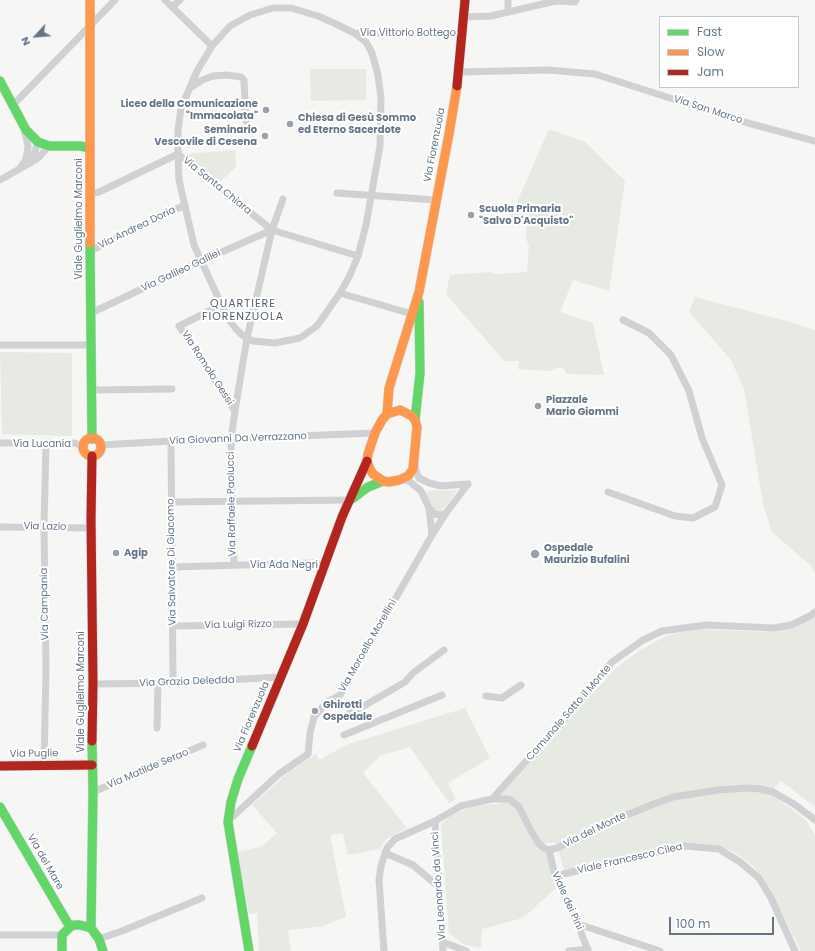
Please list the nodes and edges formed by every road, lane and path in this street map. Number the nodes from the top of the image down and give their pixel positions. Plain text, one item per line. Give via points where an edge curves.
1 (90, 0) edge
2 (115, 0) edge
3 (165, 0) edge
4 (180, 0) edge
5 (465, 0) edge
6 (508, 0) edge
7 (576, 1) edge
8 (172, 7) junction
9 (508, 12) junction
10 (464, 17) junction
11 (89, 26) junction
12 (354, 33) junction
13 (463, 34) junction
14 (212, 46) junction
15 (459, 72) junction
16 (0, 81) edge
17 (190, 89) junction
18 (13, 105) junction
19 (246, 120) dead end
20 (22, 123) junction
21 (815, 141) edge
22 (38, 142) junction
23 (52, 146) junction
24 (90, 148) junction
25 (178, 154) junction
26 (30, 164) junction
27 (18, 170) junction
28 (0, 180) edge
29 (337, 193) dead end
30 (90, 194) junction
31 (372, 196) junction
32 (283, 199) dead end
33 (436, 200) junction
34 (185, 205) junction
35 (272, 230) junction
36 (90, 251) junction
37 (358, 256) junction
38 (201, 261) junction
39 (419, 292) junction
40 (340, 293) junction
41 (222, 305) junction
42 (91, 313) junction
43 (412, 314) junction
44 (623, 320) dead end
45 (248, 336) junction
46 (0, 345) edge
47 (91, 345) junction
48 (172, 389) dead end
49 (92, 390) junction
50 (235, 411) junction
51 (387, 414) junction
52 (415, 420) junction
53 (375, 433) junction
54 (92, 439) junction
55 (231, 439) junction
56 (170, 441) junction
57 (0, 443) edge
58 (46, 444) junction
59 (84, 446) junction
60 (101, 446) junction
61 (92, 456) junction
62 (415, 458) junction
63 (367, 461) junction
64 (382, 480) junction
65 (399, 480) junction
66 (441, 486) junction
67 (419, 488) junction
68 (608, 492) dead end
69 (350, 500) junction
70 (172, 502) junction
71 (232, 502) junction
72 (429, 508) junction
73 (446, 513) junction
74 (0, 527) edge
75 (44, 527) junction
76 (91, 528) junction
77 (432, 535) junction
78 (234, 565) junction
79 (324, 565) junction
80 (172, 567) junction
81 (815, 612) edge
82 (303, 624) junction
83 (173, 626) junction
84 (444, 650) dead end
85 (281, 677) junction
86 (158, 683) junction
87 (93, 684) junction
88 (173, 684) junction
89 (521, 685) dead end
90 (442, 695) dead end
91 (486, 696) dead end
92 (350, 712) dead end
93 (157, 728) dead end
94 (344, 735) dead end
95 (203, 745) dead end
96 (44, 765) junction
97 (92, 765) junction
98 (0, 766) edge
99 (93, 792) junction
100 (492, 799) junction
101 (0, 807) edge
102 (435, 820) junction
103 (815, 820) edge
104 (228, 822) junction
105 (549, 850) junction
106 (385, 853) junction
107 (555, 876) junction
108 (439, 887) junction
109 (202, 898) dead end
110 (578, 924) junction
111 (70, 927) junction
112 (91, 928) junction
113 (0, 935) edge
114 (62, 935) junction
115 (99, 939) junction
116 (443, 942) junction
117 (588, 950) edge
118 (62, 951) edge
119 (103, 951) edge
120 (248, 951) edge
121 (384, 951) edge
122 (443, 951) edge
123 (466, 951) edge
124 (569, 951) edge
125 (660, 951) edge
126 (795, 951) edge

1 - 11 main road, Viale Guglielmo Marconi
2 - 11 street
3 - 8 street
4 - 8 street
5 - 10 main road, Via Fiorenzuola
6 - 9 street
7 - 9 street via 558,1
8 - 14 street
9 - 10 street via 491,16
10 - 13 main road, Via Fiorenzuola
11 - 18 street
11 - 24 main road, Viale Guglielmo Marconi
12 - 13 street, Via Vittorio Bottego
12 - 14 street, Via Santa Chiara via 318,16 291,8 273,8 250,15 230,26
12 - 31 street via 366,42 372,53 381,98 380,146
13 - 15 main road, Via Fiorenzuola
14 - 17 street, Via Santa Chiara
15 - 21 street, Via San Marco via 548,70 595,74 748,123
15 - 33 main road, Via Fiorenzuola
16 - 18 main road
17 - 19 street via 213,76 241,77 244,80
17 - 25 street, Via Santa Chiara via 181,108
18 - 20 main road
20 - 22 main road
20 - 27 street via 27,154
22 - 23 main road
22 - 26 street
23 - 24 main road
23 - 26 street
24 - 30 main road, Viale Guglielmo Marconi
25 - 30 street via 100,192
25 - 34 street
25 - 35 street, Via Santa Chiara
26 - 27 street
27 - 28 street
29 - 31 street
30 - 36 main road, Viale Guglielmo Marconi
31 - 33 street
31 - 37 street
32 - 35 street, Via Raffaele Paolucci
33 - 39 main road, Via Fiorenzuola
34 - 36 street, Via Andrea Doria
34 - 38 street via 194,245
35 - 37 street
35 - 38 street, Via Galileo Galilei
35 - 45 street, Via Raffaele Paolucci
36 - 42 main road, Viale Guglielmo Marconi
37 - 40 street
38 - 41 street
38 - 42 street, Via Galileo Galilei
39 - 43 main road, Via Fiorenzuola
39 - 52 main road, Via Fiorenzuola via 420,373
40 - 43 street
40 - 45 street via 317,326 300,338 275,343
41 - 45 street via 230,321
41 - 50 street, Via Romolo Gessi via 179,326
42 - 47 main road, Viale Guglielmo Marconi
43 - 51 main road, Via Fiorenzuola via 389,388
44 - 68 street via 649,333 671,355 689,390 702,438 722,485 715,508 693,518 675,516
45 - 50 street, Via Raffaele Paolucci
46 - 47 street
47 - 49 main road, Viale Guglielmo Marconi
48 - 49 street
49 - 54 main road, Viale Guglielmo Marconi
50 - 55 street, Via Raffaele Paolucci
51 - 52 main road via 400,410
51 - 53 main road
52 - 62 main road
53 - 55 street, Via Giovanni Da Verrazzano
53 - 63 main road
54 - 59 main road via 87,440
54 - 60 main road via 98,440
55 - 56 street, Via Giovanni Da Verrazzano
55 - 71 street, Via Raffaele Paolucci
56 - 60 street, Via Giovanni Da Verrazzano
56 - 70 street, Via Salvatore Di Giacomo
57 - 58 street, Via Lucania
58 - 59 street, Via Lucania via 74,443
58 - 75 street, Via Campania
59 - 61 main road via 84,452
60 - 61 main road via 100,452
61 - 76 main road, Viale Guglielmo Marconi
62 - 65 main road via 413,469 408,476
62 - 66 street via 419,478
63 - 64 main road via 373,474
63 - 69 main road, Via Fiorenzuola
64 - 65 main road
64 - 69 main road
65 - 67 street via 410,481
66 - 67 street
66 - 73 street, Via Moroello Morellini via 468,484
67 - 72 street
69 - 71 street
69 - 79 main road, Via Fiorenzuola
70 - 71 street
70 - 80 street, Via Salvatore Di Giacomo
71 - 78 street, Via Raffaele Paolucci
72 - 73 street via 435,514
72 - 77 street
73 - 77 street, Via Moroello Morellini
74 - 75 street, Via Lazio
75 - 76 street, Via Lazio
75 - 96 street, Via Campania
76 - 87 main road, Viale Guglielmo Marconi
77 - 104 street, Via Moroello Morellini via 340,694 327,702 314,717 308,754 279,774
78 - 79 street, Via Ada Negri
78 - 80 street, Via Ada Negri
79 - 82 main road, Via Fiorenzuola
80 - 83 street, Via Salvatore Di Giacomo
81 - 100 street, Comunale Sotto il Monte via 791,625 774,628 706,625 662,631 643,640 612,662
82 - 83 street, Via Luigi Rizzo
82 - 85 main road, Via Fiorenzuola
83 - 88 street, Via Salvatore Di Giacomo
84 - 92 street via 405,682
85 - 88 street, Via Grazia Deledda
85 - 104 main road, Via Fiorenzuola via 238,779
86 - 87 street, Via Grazia Deledda
86 - 88 street, Via Grazia Deledda
86 - 93 street
87 - 97 main road, Viale Guglielmo Marconi
89 - 91 street via 502,698
90 - 94 street
95 - 99 street, Via Matilde Serao
96 - 97 main road, Via Puglie
96 - 98 main road, Via Puglie
97 - 99 main road, Viale Guglielmo Marconi
99 - 112 main road, Viale Guglielmo Marconi
100 - 102 street via 461,806
100 - 105 street via 507,799 516,803 539,844
101 - 111 main road, Via del Mare
102 - 106 street via 395,839
102 - 108 street, Via Leonardo da Vinci
103 - 105 street, Via del Monte via 774,792 747,788 718,790 672,797
104 - 120 main road, Via Fiorenzuola
105 - 107 street, Viale dei Pini
106 - 108 street via 414,865
106 - 121 street via 379,880
107 - 110 street, Viale dei Pini
107 - 126 street, Viale Francesco Cilea via 684,846 720,849 759,878
108 - 116 street, Via Leonardo da Vinci
109 - 115 street
110 - 117 street, Viale dei Pini
110 - 125 street
111 - 112 main road via 80,925
111 - 114 main road
112 - 115 main road
113 - 114 street
114 - 118 main road
115 - 119 main road
116 - 122 street, Via Leonardo da Vinci
116 - 123 street
117 - 124 street

